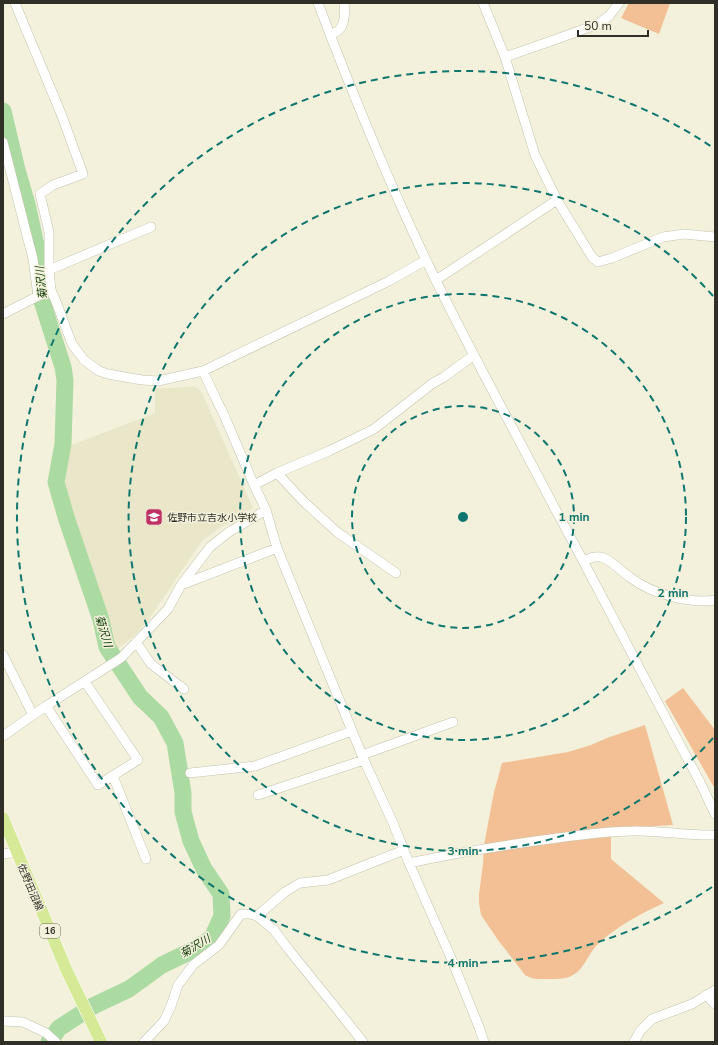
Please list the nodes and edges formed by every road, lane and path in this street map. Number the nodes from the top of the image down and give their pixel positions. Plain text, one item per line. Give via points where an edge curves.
1 (15, 3) edge
2 (318, 3) edge
3 (344, 3) edge
4 (483, 3) edge
5 (619, 3) edge
6 (330, 35) junction
7 (505, 57) junction
8 (3, 142) edge
9 (557, 200) junction
10 (151, 227) dead end
11 (715, 237) edge
12 (426, 260) junction
13 (49, 270) junction
14 (436, 280) junction
15 (51, 290) junction
16 (38, 296) junction
17 (3, 314) edge
18 (474, 355) junction
19 (203, 371) junction
20 (277, 473) junction
21 (254, 485) junction
22 (266, 510) junction
23 (277, 548) junction
24 (583, 561) junction
25 (396, 573) dead end
26 (181, 585) junction
27 (715, 600) edge
28 (136, 642) junction
29 (3, 655) edge
30 (85, 682) junction
31 (184, 689) dead end
32 (46, 706) junction
33 (33, 715) junction
34 (453, 722) dead end
35 (352, 731) junction
36 (3, 736) edge
37 (363, 757) junction
38 (190, 773) dead end
39 (112, 776) junction
40 (258, 795) dead end
41 (715, 814) edge
42 (3, 818) edge
43 (715, 835) edge
44 (404, 850) junction
45 (17, 852) junction
46 (3, 854) edge
47 (146, 859) dead end
48 (409, 863) junction
49 (257, 916) junction
50 (715, 990) edge
51 (706, 995) junction
52 (715, 1004) edge
53 (3, 1021) edge
54 (56, 1042) edge
55 (101, 1042) edge
56 (144, 1042) edge
57 (363, 1042) edge
58 (484, 1042) edge
59 (634, 1042) edge

1 - 13 street via 62,116 82,174 53,185 40,194 49,232
2 - 6 street
3 - 6 street via 343,25
4 - 7 street
5 - 7 street via 598,24
6 - 12 street
7 - 9 street via 535,155
8 - 16 street via 32,253
9 - 11 street via 592,257 598,262 663,237 684,234
9 - 14 street
10 - 13 street
12 - 14 street
12 - 19 street via 390,281
13 - 15 street
14 - 18 street
15 - 16 street
15 - 19 street via 72,344 84,360 99,371 158,381
16 - 17 street
18 - 20 street via 433,383 374,430
18 - 24 street
19 - 21 street
20 - 21 street
20 - 25 street via 303,501 338,532
21 - 22 street
22 - 23 street
22 - 26 street via 210,546
23 - 26 street
23 - 35 street
24 - 27 street via 594,557 604,558 632,579 664,594 695,601
24 - 41 street
26 - 28 street via 168,608
28 - 30 street via 121,658
28 - 31 street via 151,664
29 - 33 street
30 - 32 street
30 - 39 street via 138,760
32 - 33 street
32 - 39 street via 98,785
33 - 36 street
34 - 37 street
35 - 37 street
35 - 38 street via 255,766
37 - 40 street
37 - 44 street
39 - 47 street
42 - 45 main road, 佐野田沼線 / 16
43 - 48 street via 631,831 572,836 445,855
44 - 48 street
44 - 49 street via 328,880 300,883
45 - 46 street
45 - 55 main road, 佐野田沼線 / 16 via 66,969
48 - 58 street via 451,958
49 - 56 street via 241,914 219,945 193,965 178,986 164,1021
49 - 57 street via 274,930
50 - 51 street
51 - 52 street
51 - 59 street via 692,1004 652,1019 640,1031
53 - 54 street via 23,1022 46,1033

